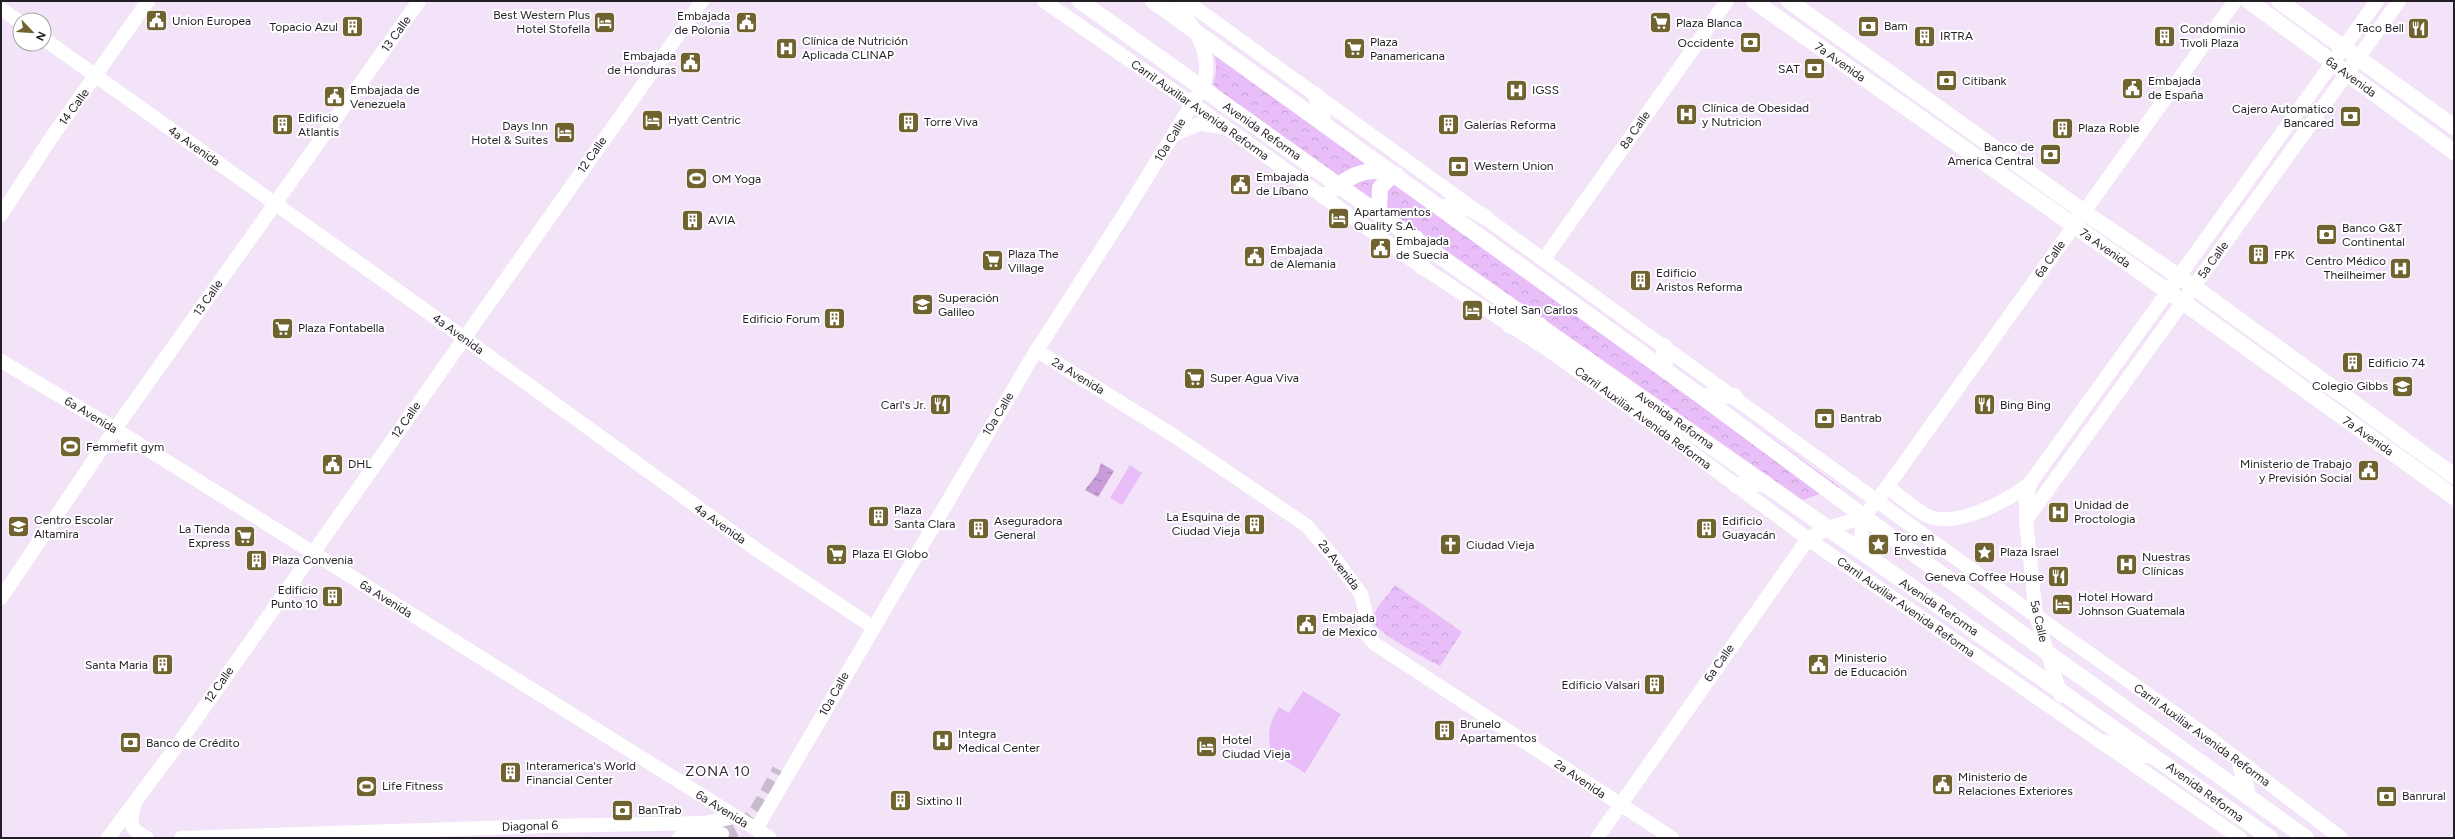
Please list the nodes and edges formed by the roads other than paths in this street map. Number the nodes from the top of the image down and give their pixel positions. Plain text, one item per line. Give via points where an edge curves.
1 (148, 1) edge
2 (419, 1) edge
3 (702, 1) edge
4 (1044, 1) edge
5 (1080, 1) edge
6 (1153, 1) edge
7 (1176, 1) edge
8 (1186, 1) edge
9 (1727, 1) edge
10 (1754, 1) edge
11 (1789, 1) edge
12 (2235, 1) edge
13 (2248, 1) edge
14 (2279, 1) edge
15 (2377, 1) edge
16 (2399, 1) edge
17 (1, 9) edge
18 (12, 17) edge
19 (1196, 32) junction
20 (52, 45) edge
21 (2344, 47) junction
22 (2358, 58) junction
23 (2332, 63) junction
24 (2346, 74) junction
25 (96, 76) junction
26 (1202, 88) junction
27 (1316, 94) junction
28 (1192, 103) junction
29 (1324, 124) junction
30 (2454, 127) edge
31 (1227, 128) junction
32 (1173, 135) junction
33 (2454, 152) edge
34 (1397, 176) junction
35 (1338, 185) junction
36 (1325, 197) junction
37 (275, 203) junction
38 (1440, 208) junction
39 (2084, 212) junction
40 (1379, 213) junction
41 (1, 215) edge
42 (1485, 217) junction
43 (2073, 226) junction
44 (1416, 238) junction
45 (1544, 259) junction
46 (1422, 267) junction
47 (2179, 276) junction
48 (2194, 286) junction
49 (2168, 292) junction
50 (2182, 302) junction
51 (1540, 325) junction
52 (1510, 326) junction
53 (464, 338) junction
54 (1664, 346) junction
55 (1036, 350) junction
56 (1, 361) edge
57 (1664, 369) junction
58 (1701, 396) junction
59 (1734, 396) junction
60 (115, 429) junction
61 (2454, 476) edge
62 (2031, 482) junction
63 (1765, 483) junction
64 (1736, 484) junction
65 (1887, 487) junction
66 (2454, 497) edge
67 (1877, 500) junction
68 (1864, 517) junction
69 (2026, 520) junction
70 (1828, 528) junction
71 (1808, 539) junction
72 (1859, 551) junction
73 (312, 552) junction
74 (1, 598) edge
75 (2036, 616) junction
76 (872, 627) junction
77 (2048, 653) junction
78 (852, 662) junction
79 (2058, 688) junction
80 (2068, 719) junction
81 (2102, 742) junction
82 (2160, 759) junction
83 (2240, 763) junction
84 (779, 770) tunnel mouth
85 (2248, 796) junction
86 (134, 804) junction
87 (1620, 805) junction
88 (734, 817) junction
89 (704, 823) junction
90 (756, 829) junction
91 (724, 836) edge
92 (108, 838) edge
93 (148, 838) edge
94 (181, 838) edge
95 (679, 838) edge
96 (770, 838) edge
97 (1597, 838) edge
98 (1672, 838) edge
99 (2240, 838) edge
100 (2270, 838) edge
101 (2306, 838) edge
102 (2341, 838) edge

1 - 25 street, 14 Calle
2 - 37 street, 13 Calle
3 - 53 street, 12 Calle
4 - 28 street, Carril Auxiliar Avenida Reforma
5 - 26 main road, Avenida Reforma
6 - 19 main road, Avenida Reforma
7 - 19 street, 10a Calle
8 - 27 street, Carril Auxiliar Avenida Reforma
9 - 45 street, 8a Calle
10 - 43 main road, 7a Avenida
11 - 39 main road, 7a Avenida
12 - 39 street, 6a Calle
13 - 23 main road, 6a Avenida
14 - 21 main road, 6a Avenida
15 - 21 street, 5a Calle
16 - 22 street, 5a Calle
17 - 18 street
19 - 26 street, 10a Calle via 1208,69
19 - 29 main road, Avenida Reforma
20 - 25 street, 4a Avenida
21 - 22 main road, 6a Avenida
21 - 23 street, 5a Calle
22 - 24 street, 5a Calle
22 - 30 main road, 6a Avenida
23 - 24 main road, 6a Avenida
23 - 47 street, 5a Calle
24 - 33 main road, 6a Avenida
24 - 48 street, 5a Calle
25 - 37 street, 4a Avenida
25 - 41 street, 14 Calle via 51,138
26 - 28 street, 10a Calle
26 - 35 main road, Avenida Reforma
27 - 29 main road
27 - 42 street, Carril Auxiliar Avenida Reforma
28 - 31 street, Carril Auxiliar Avenida Reforma
28 - 32 street, 10a Calle
29 - 34 main road, Avenida Reforma
31 - 32 street via 1199,124
31 - 36 street, Carril Auxiliar Avenida Reforma
32 - 55 street, 10a Calle
34 - 35 main road via 1387,172 1368,171 1350,177
34 - 38 main road, Avenida Reforma
34 - 40 main road via 1388,179 1380,188
35 - 36 main road
35 - 40 main road, Avenida Reforma
36 - 46 street, Carril Auxiliar Avenida Reforma
37 - 53 street, 4a Avenida
37 - 60 street, 13 Calle
38 - 42 main road via 1453,204 1466,206
38 - 57 main road, Avenida Reforma
39 - 43 street, 6a Calle
39 - 47 main road, 7a Avenida
40 - 44 main road, Avenida Reforma
42 - 45 street, Carril Auxiliar Avenida Reforma
43 - 49 main road, 7a Avenida
43 - 65 street, 6a Calle
44 - 46 main road
44 - 51 main road, Avenida Reforma
45 - 54 street, Carril Auxiliar Avenida Reforma
46 - 52 street, Carril Auxiliar Avenida Reforma
47 - 48 main road, 7a Avenida
47 - 49 street, 5a Calle
48 - 50 street, 5a Calle
48 - 61 main road, 7a Avenida
49 - 50 main road, 7a Avenida
49 - 62 street, 5a Calle
50 - 66 main road, 7a Avenida
50 - 69 street, 5a Calle
51 - 52 main road
51 - 63 main road, Avenida Reforma
52 - 64 street, Carril Auxiliar Avenida Reforma via 1554,354
53 - 73 street, 12 Calle
53 - 76 street, 4a Avenida via 757,550
54 - 57 main road
54 - 59 street, Carril Auxiliar Avenida Reforma
55 - 76 street, 10a Calle
55 - 87 street, 2a Avenida via 1176,436 1307,526 1361,594 1365,610 1365,632 1375,644
56 - 60 street, 6a Avenida
57 - 58 main road, Avenida Reforma
58 - 59 main road
58 - 68 main road, Avenida Reforma
59 - 67 street, Carril Auxiliar Avenida Reforma
60 - 73 street, 6a Avenida
60 - 74 street, 13 Calle
62 - 65 street, 5a Calle via 2006,501 1966,515 1943,519 1925,514
62 - 69 street, 5a Calle via 2026,500
63 - 64 main road
63 - 70 main road, Avenida Reforma
64 - 71 street, Carril Auxiliar Avenida Reforma
65 - 67 street, 6a Calle
67 - 68 street, 6a Calle
67 - 75 street, Carril Auxiliar Avenida Reforma
68 - 70 street, 6a Calle
68 - 72 street, 6a Calle
68 - 77 main road, Avenida Reforma
69 - 75 street, 5a Calle
70 - 71 street, 6a Calle
70 - 72 main road, Avenida Reforma
71 - 80 street, Carril Auxiliar Avenida Reforma
71 - 87 street, 6a Calle
72 - 79 main road, Avenida Reforma
73 - 86 street, 12 Calle
73 - 88 street, 6a Avenida
75 - 77 street, 5a Calle
75 - 83 street, Carril Auxiliar Avenida Reforma via 2207,736
76 - 78 street, 10a Calle
77 - 79 street, 5a Calle
77 - 85 main road, Avenida Reforma
78 - 84 street via 831,684
78 - 90 street, 10a Calle
79 - 80 street, 5a Calle
79 - 82 main road, Avenida Reforma
80 - 81 street, Carril Auxiliar Avenida Reforma
81 - 82 main road
81 - 99 street, Carril Auxiliar Avenida Reforma
82 - 100 main road, Avenida Reforma
83 - 85 main road
83 - 102 street, Carril Auxiliar Avenida Reforma
85 - 101 main road, Avenida Reforma
86 - 92 street, 12 Calle
86 - 93 street via 132,827
87 - 97 street, 6a Calle
87 - 98 street, 2a Avenida
88 - 89 street, Diagonal 6
88 - 90 street, 6a Avenida
89 - 91 street via 722,830
89 - 94 street, Diagonal 6
90 - 96 street, 6a Avenida
91 - 95 street

